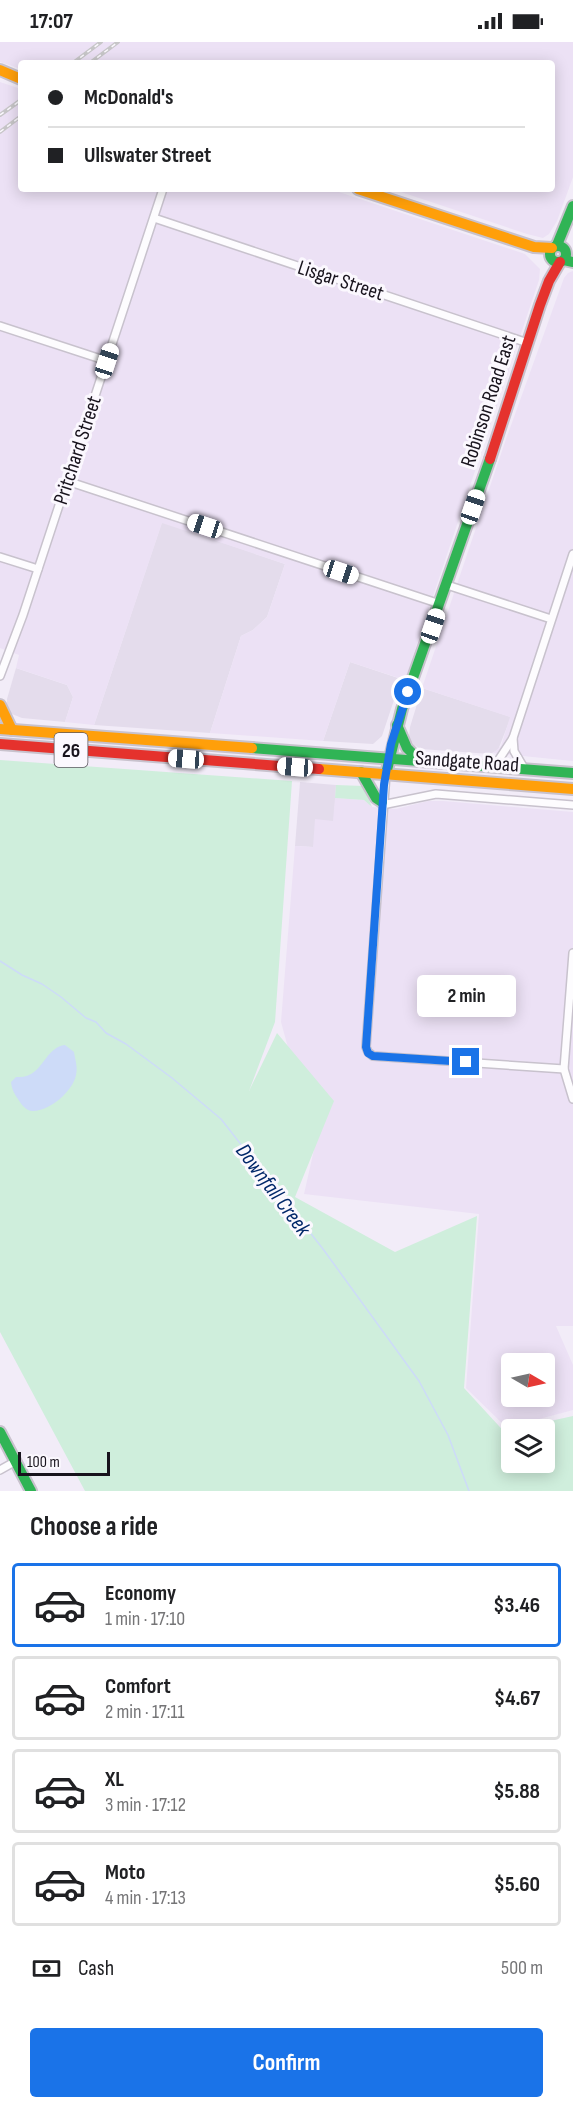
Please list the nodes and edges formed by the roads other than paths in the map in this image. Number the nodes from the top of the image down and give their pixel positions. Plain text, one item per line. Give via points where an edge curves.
1 (0, 70) edge
2 (0, 75) edge
3 (17, 78) edge
4 (163, 192) edge
5 (367, 192) edge
6 (573, 206) edge
7 (154, 218) junction
8 (561, 255) edge
9 (0, 326) edge
10 (528, 343) junction
11 (107, 361) junction
12 (67, 481) junction
13 (573, 554) edge
14 (0, 556) edge
15 (38, 569) junction
16 (447, 585) junction
17 (440, 604) junction
18 (551, 619) junction
19 (0, 676) edge
20 (0, 705) edge
21 (397, 725) junction
22 (0, 729) edge
23 (12, 730) junction
24 (513, 738) junction
25 (0, 744) edge
26 (388, 759) junction
27 (420, 762) junction
28 (493, 767) junction
29 (524, 769) junction
30 (361, 772) junction
31 (573, 773) edge
32 (386, 774) junction
33 (573, 789) edge
34 (382, 804) junction
35 (573, 805) edge
36 (573, 953) edge
37 (564, 1069) junction
38 (573, 1099) edge
39 (0, 1432) edge
40 (16, 1461) junction
41 (0, 1470) edge
42 (32, 1491) edge

1 - 3 main road
2 - 3 main road
4 - 7 street, Pritchard Street
5 - 8 main road
6 - 8 main road, Robinson Road East
7 - 10 street, Lisgar Street
7 - 11 street, Pritchard Street
8 - 10 main road, Robinson Road East
9 - 11 street
10 - 16 main road, Robinson Road East
11 - 12 street, Pritchard Street
12 - 15 street, Pritchard Street
12 - 17 street
13 - 18 street
14 - 15 street
15 - 19 street, Pritchard Street
16 - 17 main road, Robinson Road East
16 - 18 street
17 - 21 main road, Robinson Road East
18 - 24 street
20 - 23 main road
21 - 26 main road, Robinson Road East
21 - 27 main road via 407,748
22 - 23 main road, Sandgate Road / 26
23 - 26 main road, Sandgate Road / 26
24 - 28 street
24 - 29 street via 515,754
25 - 30 main road, Sandgate Road / 26
26 - 27 main road, Sandgate Road / 26
26 - 32 main road, Robinson Road East
27 - 28 main road, Sandgate Road / 26
28 - 29 main road, Sandgate Road / 26
29 - 31 main road, Sandgate Road / 26
30 - 32 main road, Sandgate Road / 26
30 - 34 main road
32 - 33 main road, Sandgate Road / 26
32 - 34 street
34 - 35 street, Sandgate Road via 436,794
34 - 37 street via 368,1053
36 - 37 street
37 - 38 street
39 - 40 main road
40 - 41 street
40 - 42 main road

